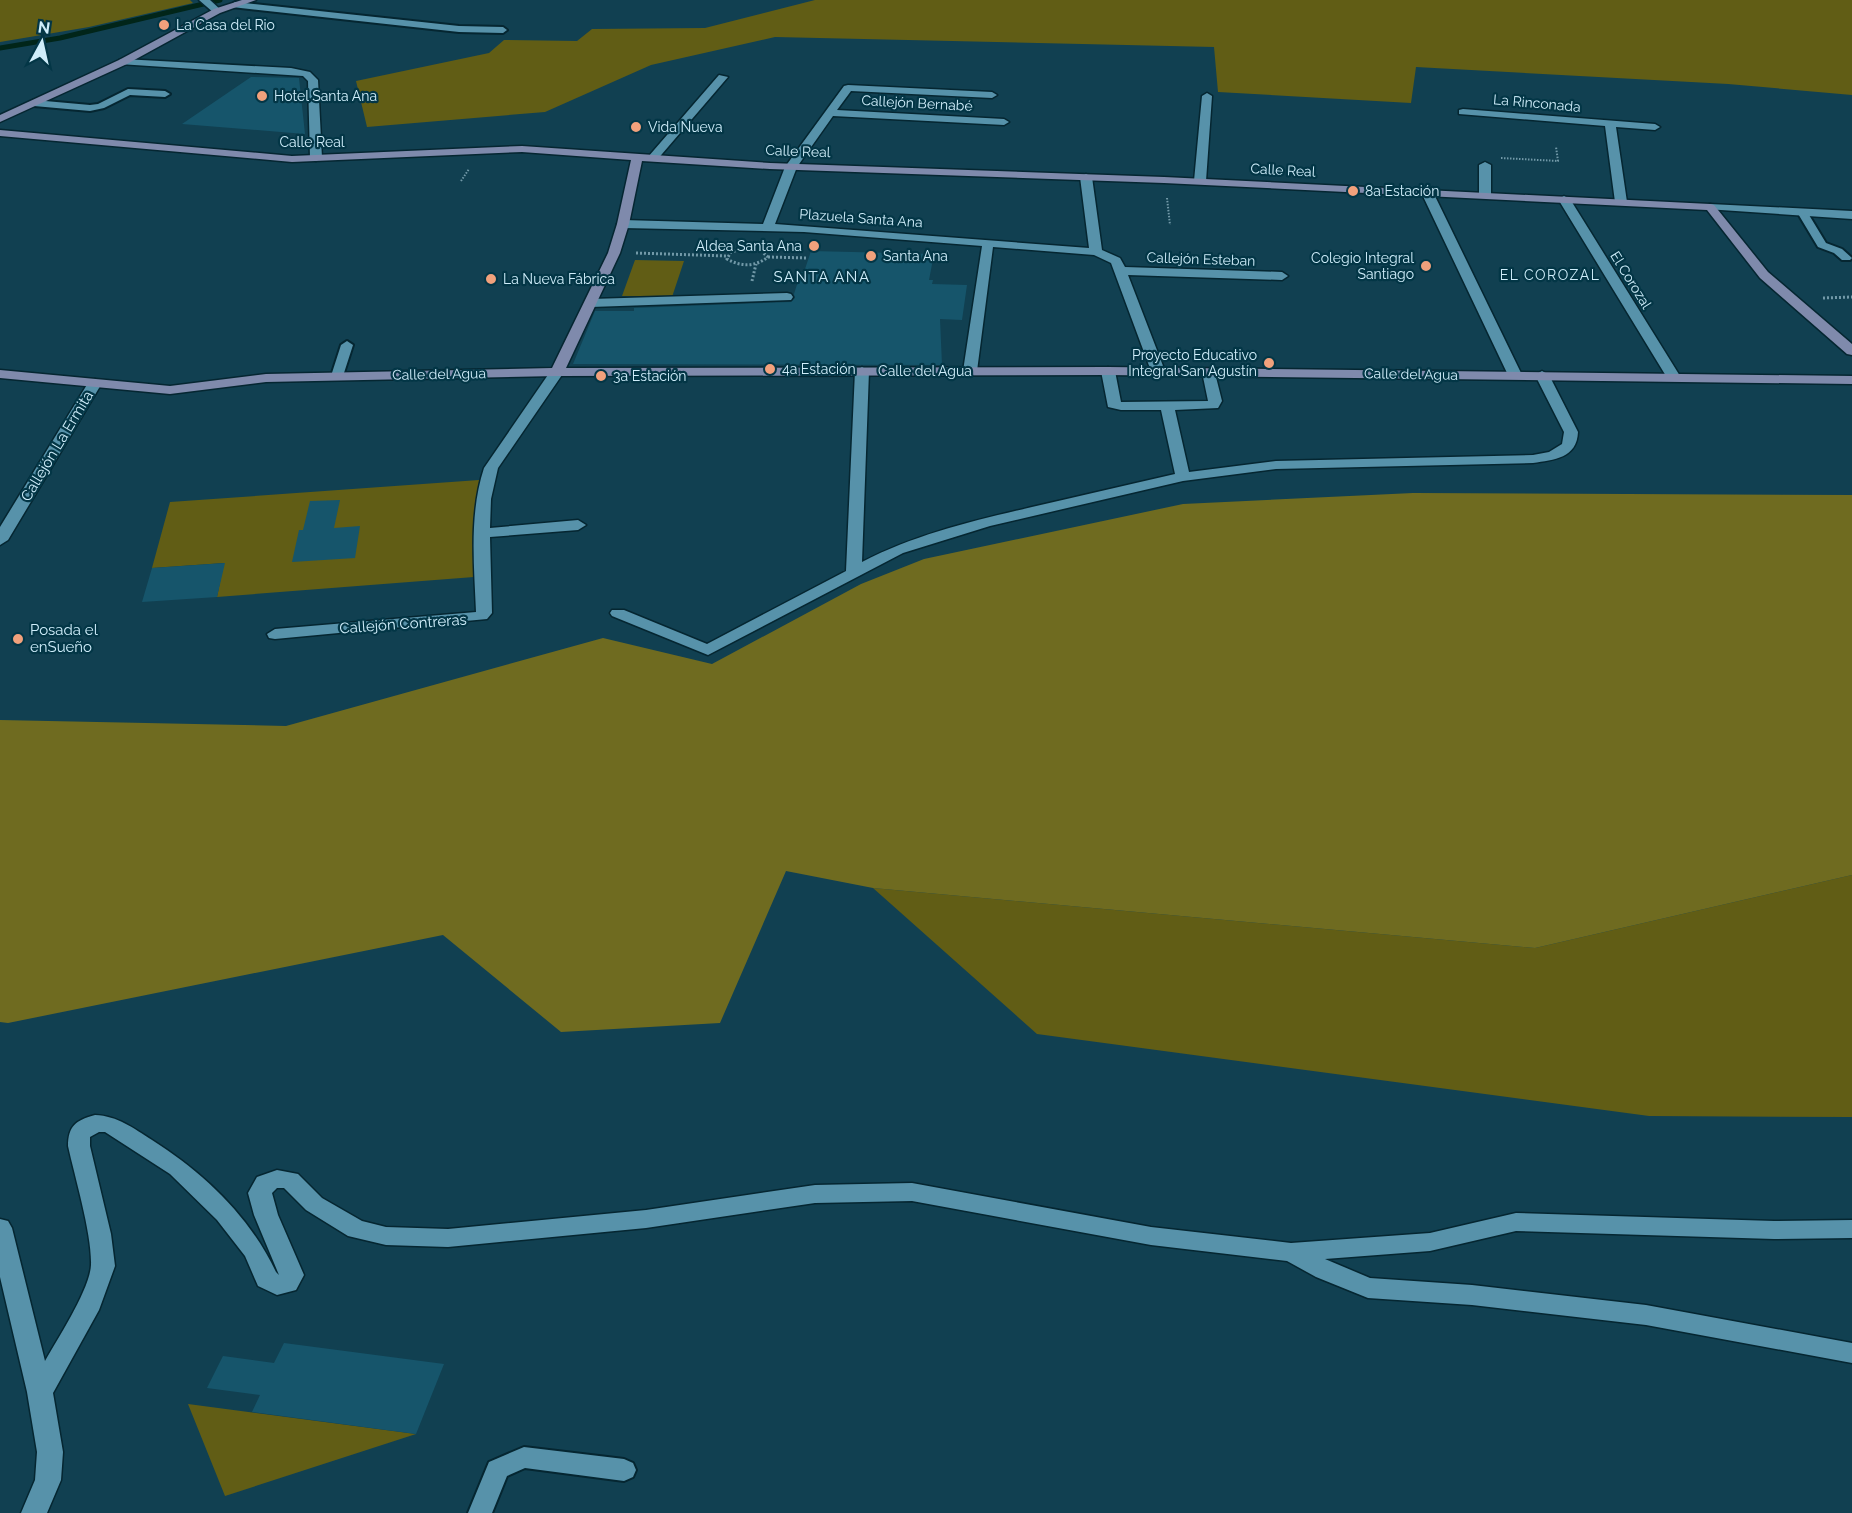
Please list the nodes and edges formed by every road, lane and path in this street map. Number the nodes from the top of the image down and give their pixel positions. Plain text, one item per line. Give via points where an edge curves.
1 (204, 0) edge
2 (250, 0) edge
3 (235, 5) junction
4 (215, 9) junction
5 (503, 30) dead end
6 (123, 62) junction
7 (723, 77) dead end
8 (165, 94) dead end
9 (992, 95) dead end
10 (1207, 96) dead end
11 (34, 103) junction
12 (1463, 112) dead end
13 (829, 113) junction
14 (0, 119) edge
15 (1004, 122) dead end
16 (1610, 124) junction
17 (1655, 127) dead end
18 (0, 133) edge
19 (1556, 147) dead end
20 (637, 157) junction
21 (316, 158) junction
22 (652, 159) junction
23 (1485, 165) joint
24 (791, 166) junction
25 (1086, 177) junction
26 (1164, 180) junction
27 (1200, 181) junction
28 (1427, 192) junction
29 (1485, 195) junction
30 (1564, 199) junction
31 (1621, 202) junction
32 (1710, 207) junction
33 (1802, 212) junction
34 (1852, 215) edge
35 (623, 224) junction
36 (1170, 225) dead end
37 (768, 227) junction
38 (988, 243) junction
39 (1096, 252) junction
40 (614, 253) junction
41 (727, 255) junction
42 (768, 257) junction
43 (808, 258) dead end
44 (1846, 258) dead end
45 (1119, 271) junction
46 (1282, 276) dead end
47 (787, 297) dead end
48 (591, 303) junction
49 (347, 345) dead end
50 (1852, 351) edge
51 (862, 371) junction
52 (970, 371) junction
53 (1107, 371) junction
54 (1158, 371) junction
55 (557, 372) junction
56 (1209, 372) junction
57 (0, 374) edge
58 (1515, 375) junction
59 (1542, 375) junction
60 (337, 376) junction
61 (1673, 376) junction
62 (1852, 380) edge
63 (95, 383) junction
64 (1167, 406) junction
65 (1184, 477) junction
66 (578, 525) dead end
67 (483, 533) junction
68 (0, 540) edge
69 (854, 571) junction
70 (618, 613) dead end
71 (275, 634) dead end
72 (0, 1228) edge
73 (1852, 1229) edge
74 (1291, 1252) junction
75 (1852, 1353) edge
76 (40, 1392) junction
77 (624, 1470) dead end
78 (34, 1513) edge
79 (480, 1513) edge

1 - 4 street
2 - 3 street
3 - 4 street
3 - 5 lane via 459,29
4 - 6 street
6 - 11 street
6 - 21 street via 306,74 313,80
7 - 22 street
8 - 11 lane via 128,92 90,108
9 - 13 street, Callejón Bernabé via 848,88
10 - 27 street
11 - 14 street
12 - 16 street, La Rinconada
13 - 15 street, Callejón Bernabé
13 - 24 street, Callejón Bernabé
16 - 17 street, La Rinconada
16 - 31 street
18 - 21 street, Calle Real
19 - 23 path via 1557,161 1485,157
20 - 21 street, Calle Real via 522,149
20 - 22 street, Calle Real
20 - 35 street
22 - 24 street, Calle Real
23 - 29 street
24 - 25 street, Calle Real
24 - 37 street, Callejón Bernabé
25 - 26 street, Calle Real
25 - 39 street
26 - 27 street, Calle Real
26 - 36 path
27 - 28 street, Calle Real
28 - 29 street, Calle Real
28 - 58 street
29 - 30 street, Calle Real
30 - 31 street, Calle Real
30 - 61 street, El Corozal
31 - 32 street
32 - 33 street
32 - 50 street via 1764,274
33 - 34 street
33 - 44 lane via 1822,245
35 - 37 street, Plazuela Santa Ana
35 - 40 street
37 - 38 street, Plazuela Santa Ana
38 - 39 street, Plazuela Santa Ana
38 - 52 street
39 - 45 street via 1116,261
40 - 41 path
40 - 48 street
41 - 42 path via 753,248
41 - 42 path via 731,262 747,265
42 - 43 path
45 - 46 street, Callejón Esteban
45 - 54 street
47 - 48 street
48 - 55 street
49 - 60 lane
51 - 52 street, Calle del Agua
51 - 55 street, Calle del Agua
51 - 69 street
52 - 53 street, Calle del Agua
53 - 54 street, Calle del Agua
53 - 64 street via 1115,405
54 - 56 street, Calle del Agua
55 - 60 street, Calle del Agua
55 - 67 street, Callejón Contreras via 491,468 486,480
56 - 58 street, Calle del Agua
56 - 64 street via 1215,404
57 - 63 street, Calle del Agua
58 - 59 street, Calle del Agua
59 - 61 street, Calle del Agua
59 - 65 street via 1571,432 1572,441 1567,449 1556,455 1533,459 1276,465
60 - 63 street, Calle del Agua via 266,378 170,390
61 - 62 street, Calle del Agua
63 - 68 street, Callejón La Ermita
64 - 65 street
65 - 69 street via 933,537
66 - 67 street
67 - 71 street, Callejón Contreras via 481,616
69 - 70 street via 708,650
72 - 76 street
73 - 74 street via 1516,1222 1430,1242
74 - 75 street via 1368,1288 1472,1295 1646,1315
74 - 76 street via 1151,1236 912,1192 814,1194 646,1219 448,1239 386,1236 357,1228 314,1204 290,1179 277,1179 265,1183 260,1193 292,1275 287,1283 277,1285 267,1279 254,1251 225,1214 178,1167 110,1124 95,1123 79,1132 79,1146 103,1266 87,1310
76 - 78 street via 50,1452 48,1480
77 - 79 lane via 524,1457 498,1469

